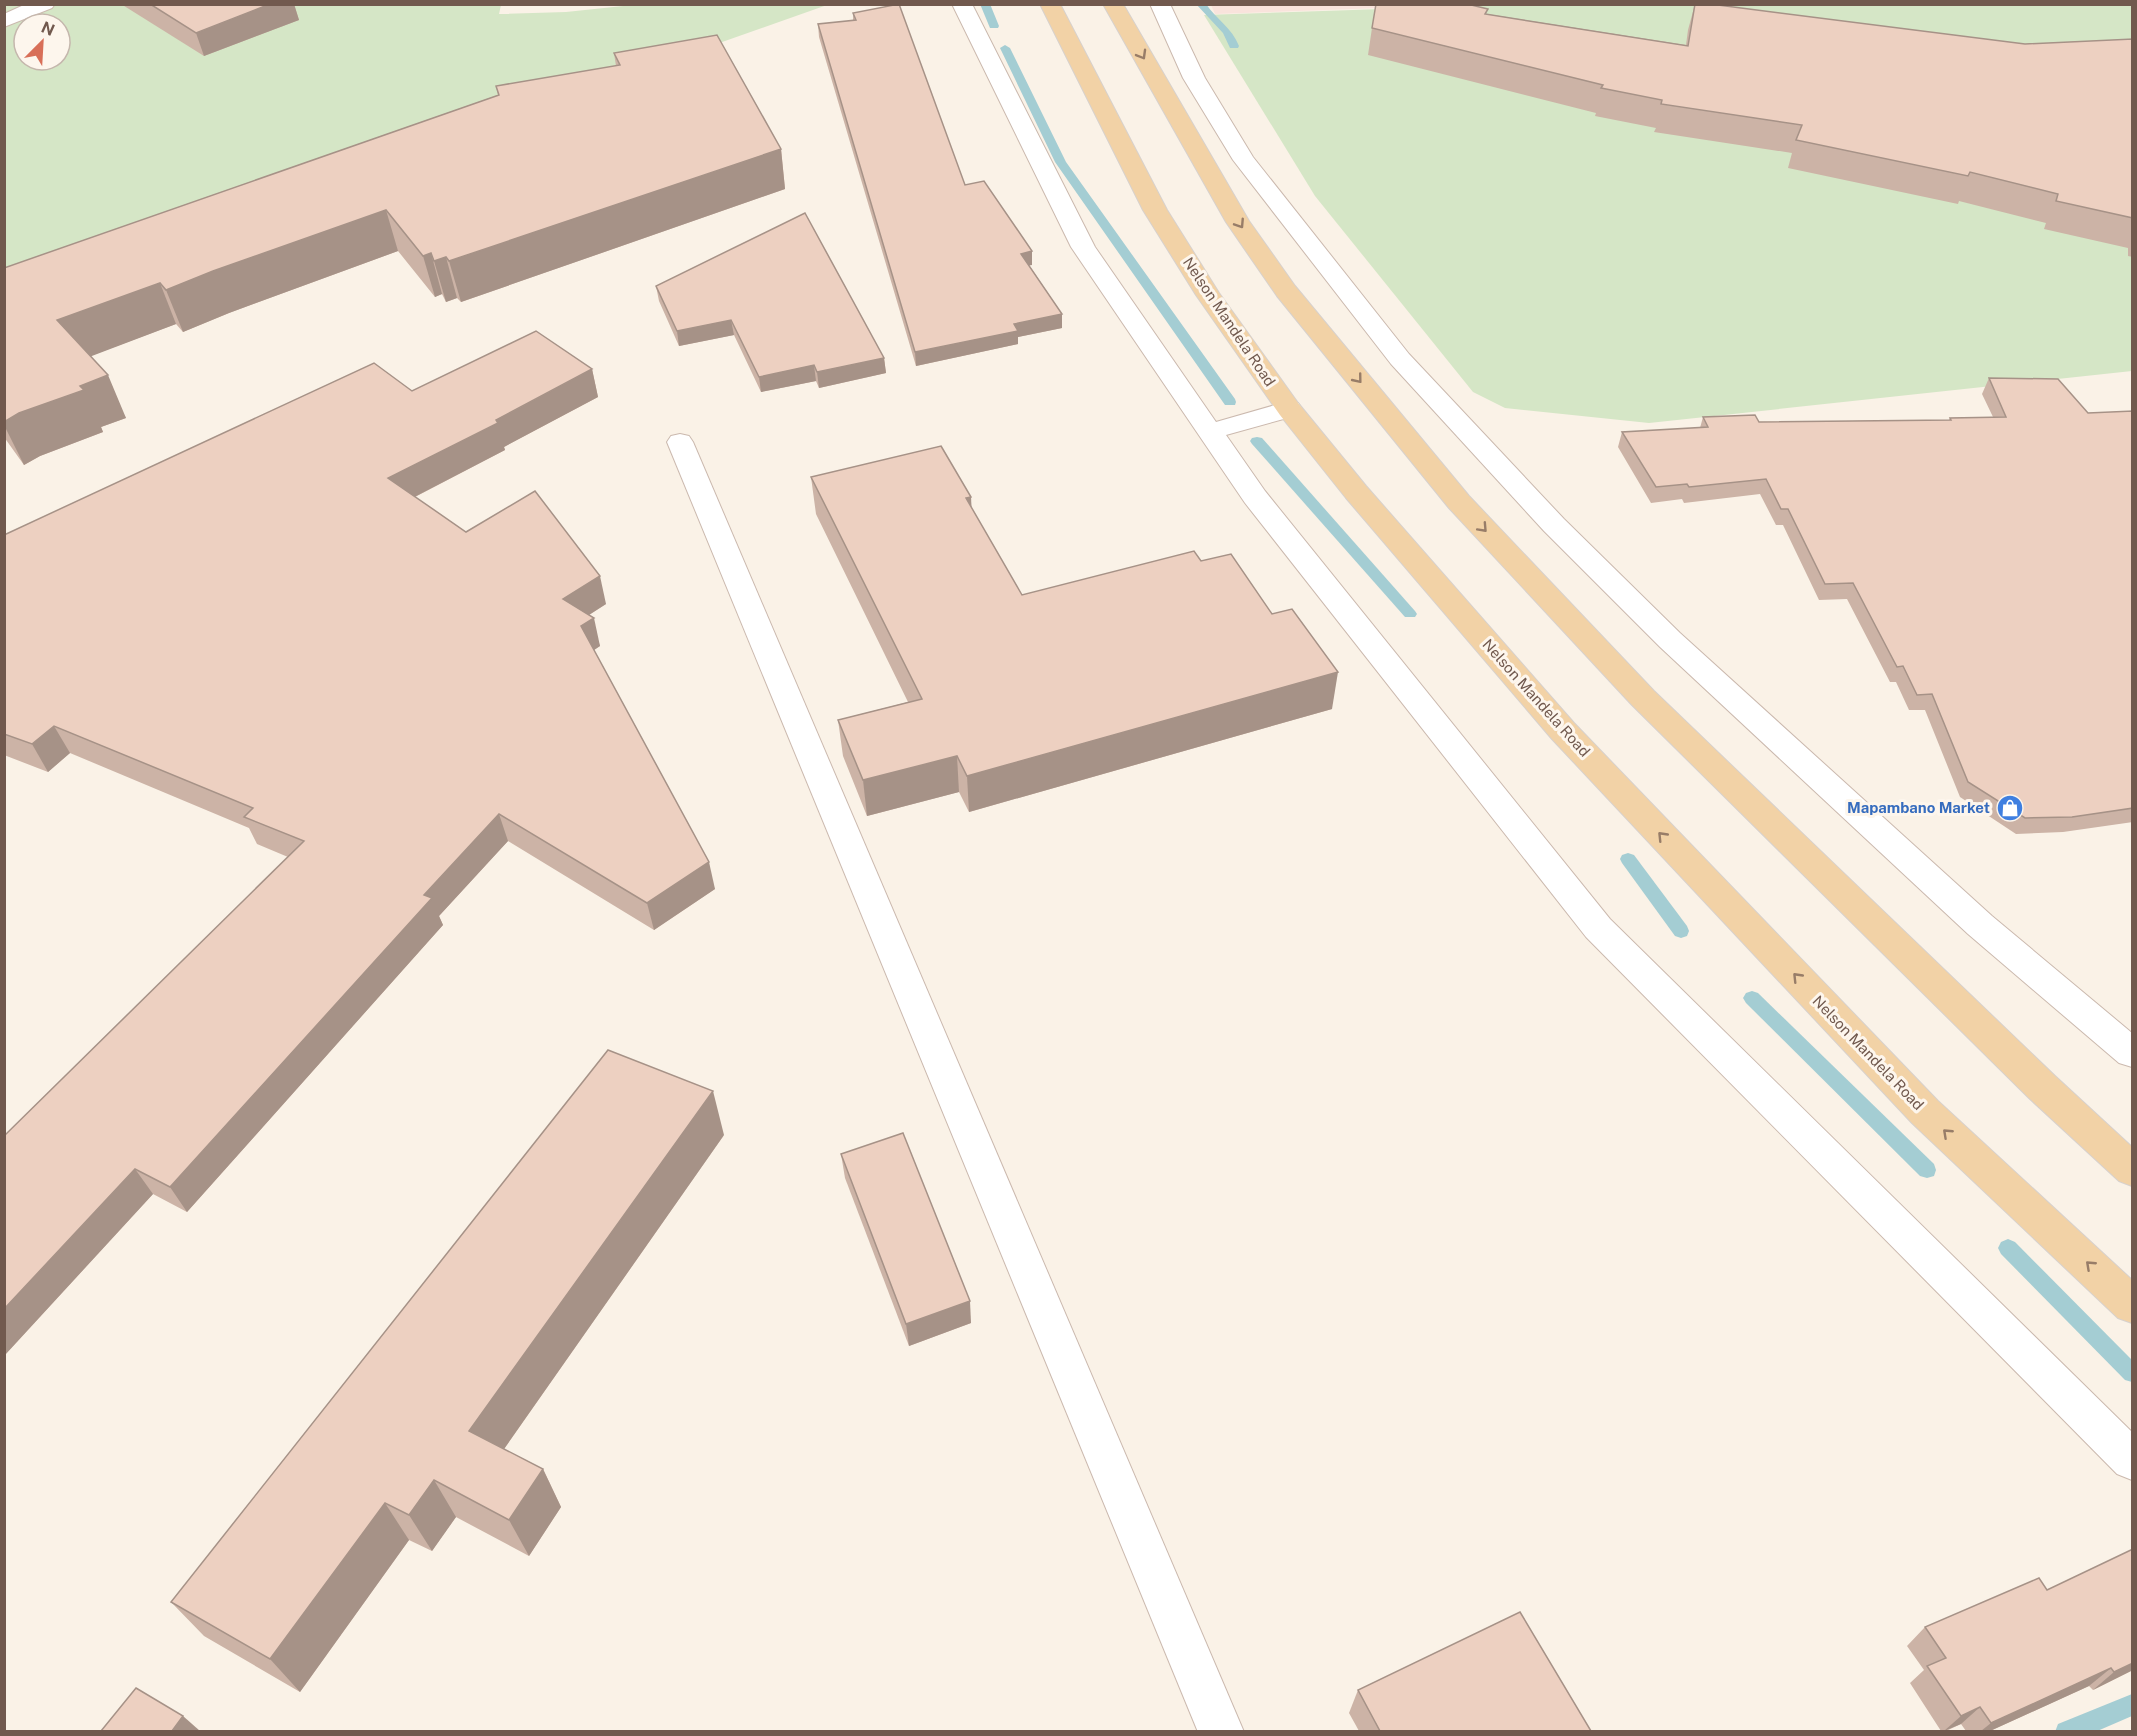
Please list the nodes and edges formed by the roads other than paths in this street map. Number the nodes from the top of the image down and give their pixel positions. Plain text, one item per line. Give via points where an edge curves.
1 (45, 4) edge
2 (962, 4) edge
3 (1050, 4) edge
4 (1113, 4) edge
5 (1160, 4) edge
6 (4, 21) edge
7 (1289, 409) junction
8 (1209, 432) junction
9 (680, 442) dead end
10 (2133, 1053) edge
11 (2133, 1170) edge
12 (2133, 1305) edge
13 (2133, 1460) edge
14 (1221, 1731) edge

1 - 6 lane
2 - 8 lane via 1083,247
3 - 7 main road, Nelson Mandela Road via 1155,210 1208,295
4 -> 11 main road via 1238,222 1286,291 1459,502 1651,706 2042,1087
5 - 10 lane via 1194,78 1244,160 1408,368 1554,525 1670,640 1980,925
7 - 8 lane
12 -> 7 main road, Nelson Mandela Road via 1925,1112 1563,731
8 - 13 lane via 1262,507 1598,928
9 - 14 lane

